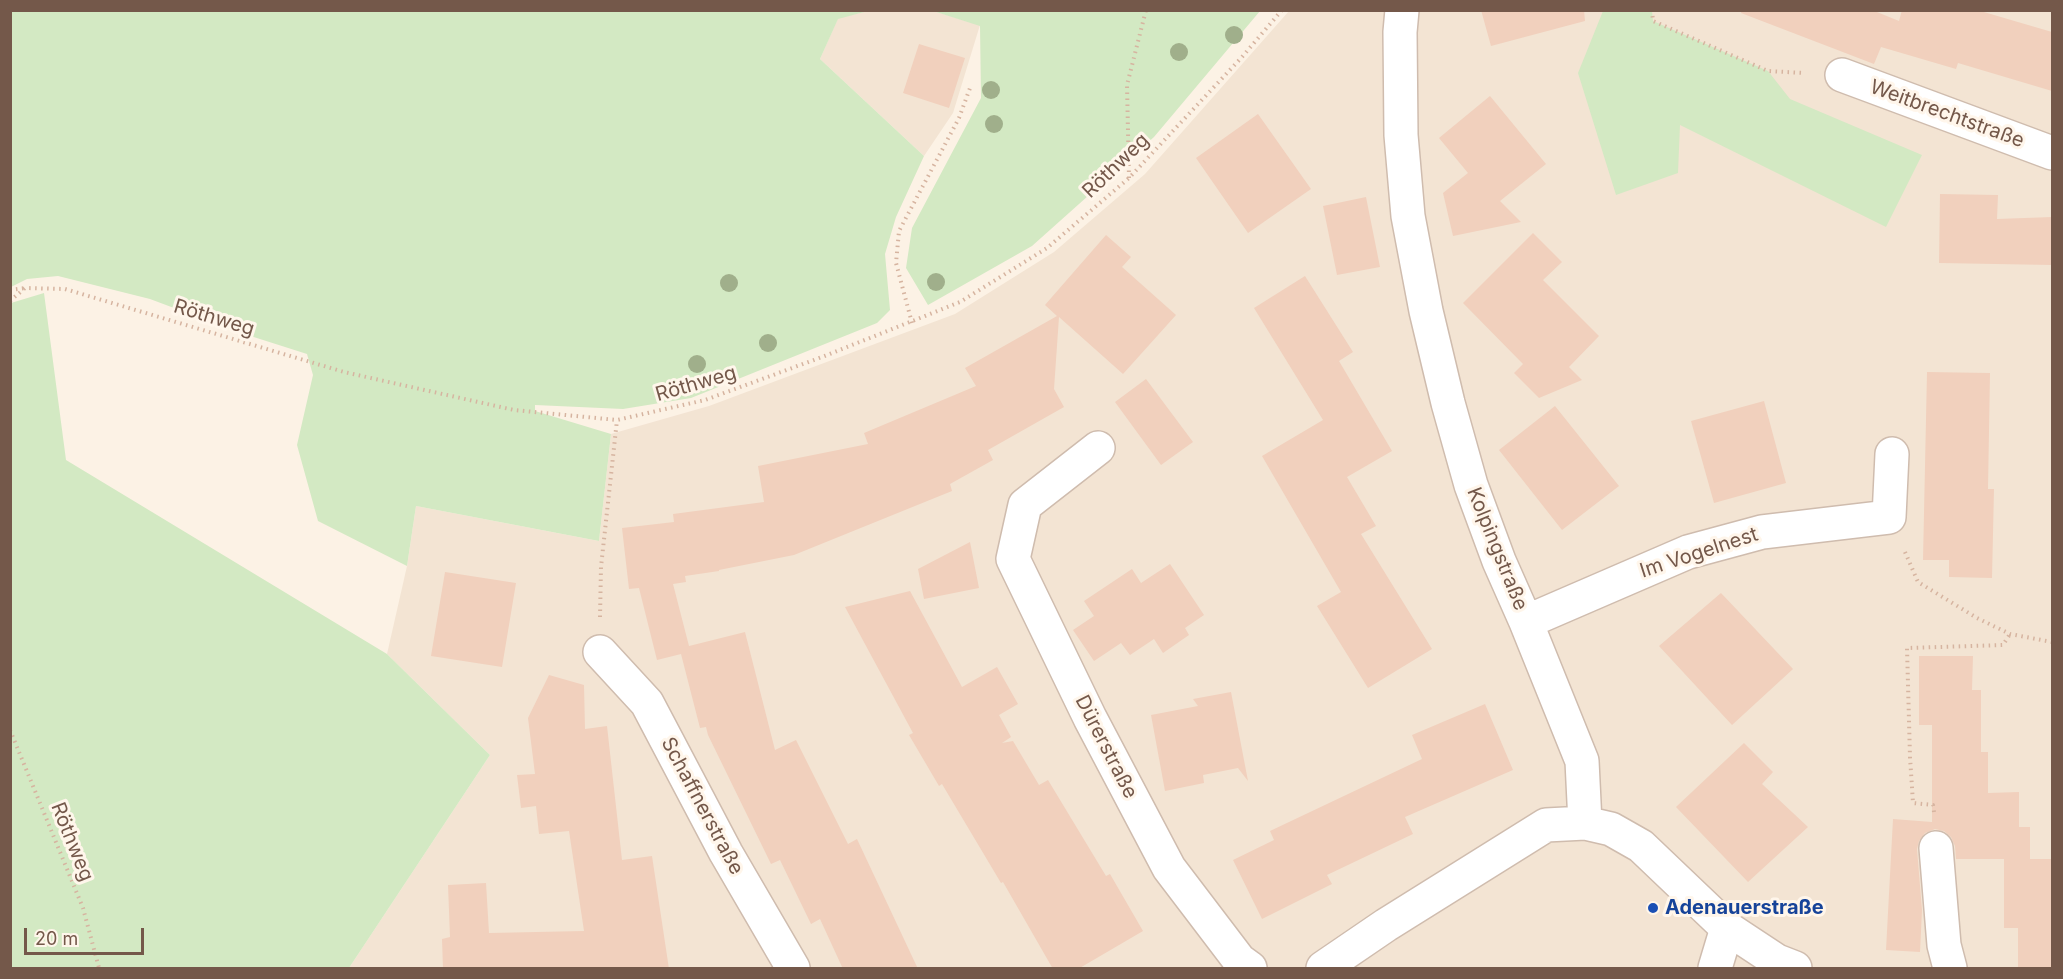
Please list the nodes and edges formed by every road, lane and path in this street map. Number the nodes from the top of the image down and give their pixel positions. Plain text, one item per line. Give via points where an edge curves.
1 (1146, 10) edge
2 (1282, 10) edge
3 (1402, 10) edge
4 (1652, 10) edge
5 (1842, 75) joint
6 (970, 88) dead end
7 (2052, 153) edge
8 (1129, 178) junction
9 (25, 288) junction
10 (10, 290) edge
11 (10, 301) edge
12 (912, 323) junction
13 (617, 420) junction
14 (1098, 448) dead end
15 (1892, 454) dead end
16 (1889, 517) junction
17 (1526, 622) junction
18 (2010, 634) junction
19 (2052, 642) edge
20 (600, 652) joint
21 (10, 730) edge
22 (1585, 823) junction
23 (1936, 848) joint
24 (1727, 928) junction
25 (99, 969) edge
26 (794, 969) edge
27 (1250, 969) edge
28 (1323, 969) edge
29 (1715, 969) edge
30 (1796, 969) edge
31 (1950, 969) edge

1 - 8 path via 1127,85
2 - 8 path, Röthweg
3 - 17 street, Kolpingstraße via 1401,135 1408,216 1426,311 1471,485
4 - 5 path via 1653,21 1768,71
5 - 7 street, Weitbrechtstraße
6 - 12 path via 959,118 899,231 896,263
8 - 12 path, Röthweg via 1047,248 960,302
9 - 10 path, Röthweg
9 - 11 path
9 - 13 path, Röthweg via 65,289 366,377 514,410
12 - 13 path, Röthweg via 705,400
13 - 20 path via 601,567
14 - 27 street, Dürerstraße via 1025,505 1013,559 1079,697 1169,868
15 - 16 street
16 - 17 street, Im Vogelnest via 1762,532 1688,552
16 - 18 path via 1918,582
17 - 22 street, Kolpingstraße via 1582,761
18 - 19 path
18 - 23 path via 2003,645 1907,648 1913,803 1933,806
20 - 26 street, Schaffnerstraße via 647,703 726,853
21 - 25 path, Röthweg via 83,908
22 - 24 street via 1611,829 1641,846
22 - 28 street via 1546,825
23 - 31 street via 1944,945
24 - 29 street
24 - 30 street

